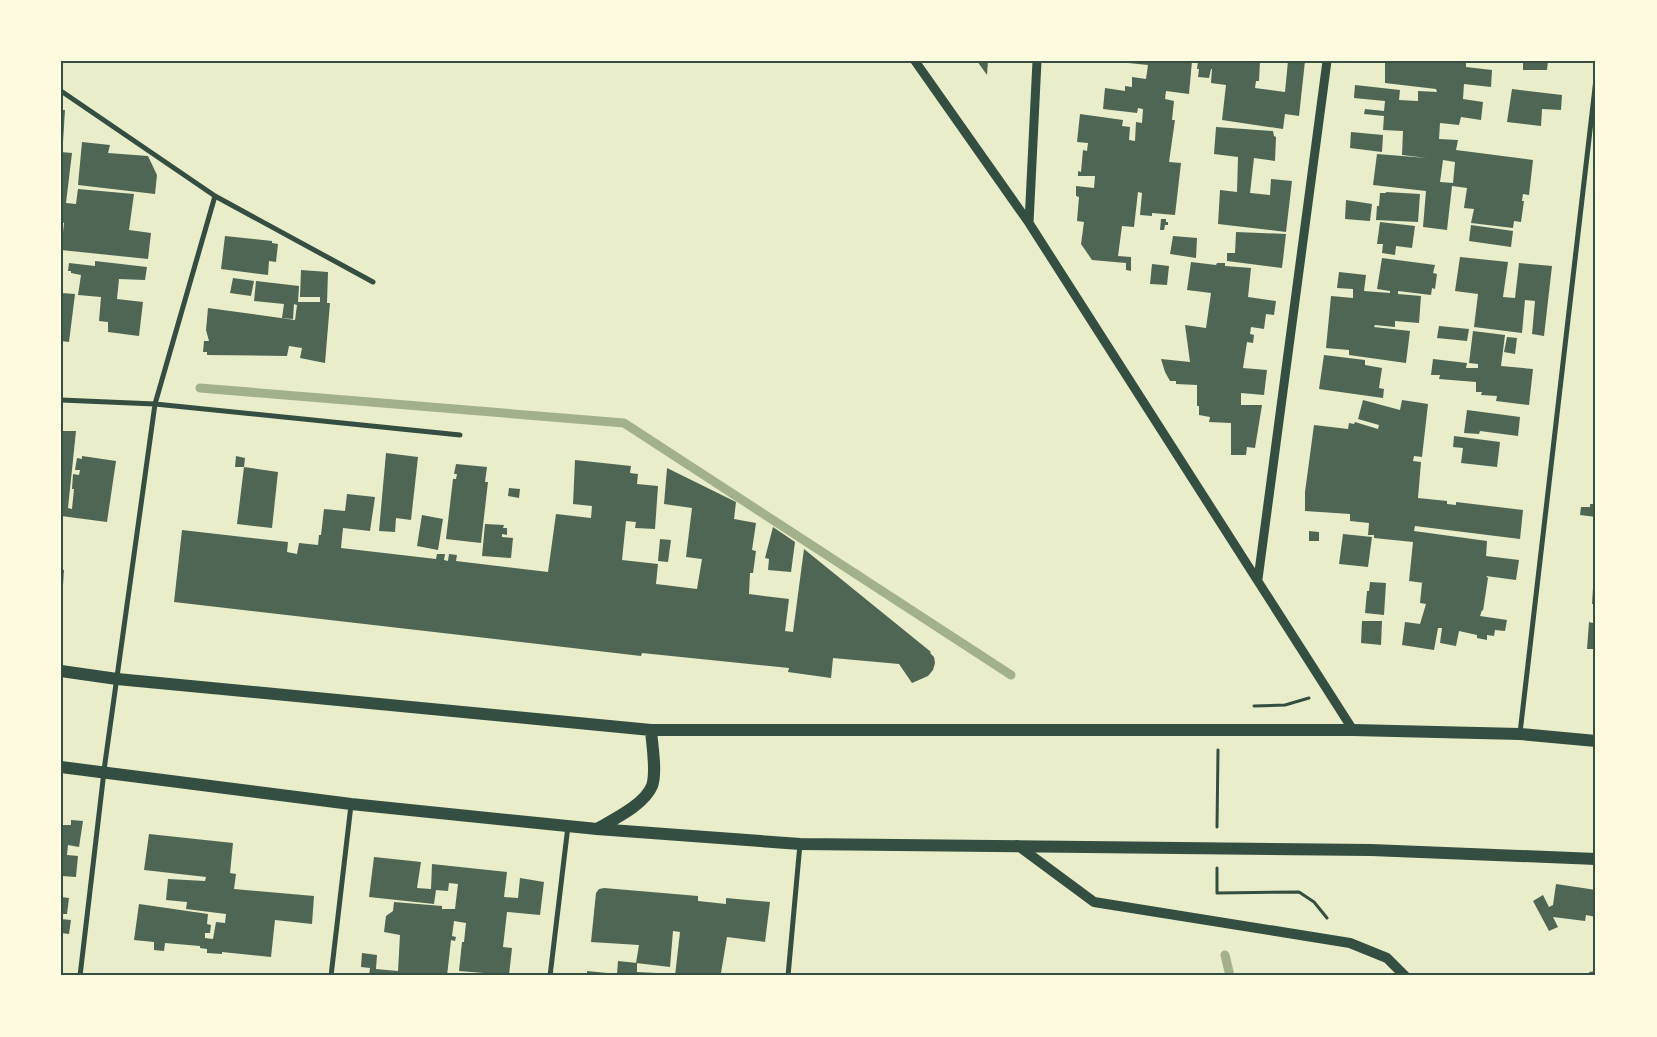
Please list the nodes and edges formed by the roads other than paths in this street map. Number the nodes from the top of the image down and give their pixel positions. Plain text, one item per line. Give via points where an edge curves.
1 (915, 61) edge
2 (1037, 61) edge
3 (1327, 61) edge
4 (1596, 80) edge
5 (61, 91) edge
6 (215, 196) junction
7 (1029, 223) junction
8 (373, 282) dead end
9 (61, 400) edge
10 (155, 404) junction
11 (460, 435) dead end
12 (1258, 579) junction
13 (61, 671) edge
14 (117, 679) junction
15 (651, 730) junction
16 (1352, 730) junction
17 (1520, 734) junction
18 (1596, 741) edge
19 (61, 768) edge
20 (104, 773) junction
21 (351, 804) junction
22 (568, 826) junction
23 (597, 830) junction
24 (800, 844) junction
25 (1017, 845) junction
26 (1596, 859) edge
27 (80, 976) edge
28 (331, 976) edge
29 (550, 976) edge
30 (788, 976) edge
31 (1405, 976) edge

1 - 7 street
2 - 7 street
3 - 12 street
4 - 17 street
5 - 6 street
6 - 8 street
6 - 10 street
7 - 12 street
9 - 10 street
10 - 11 street
10 - 14 street
12 - 16 street
13 - 14 main road
14 - 15 main road
14 - 20 street
15 - 16 main road
15 - 23 main road via 652,786 632,808
16 - 17 main road
17 - 18 main road
19 - 20 main road
20 - 21 main road
20 - 27 street
21 - 22 main road
21 - 28 street
22 - 23 main road
22 - 29 street
23 - 24 main road
24 - 25 main road
24 - 30 street
25 - 26 main road via 1371,850
25 - 31 main road via 1094,902 1350,943 1387,958

